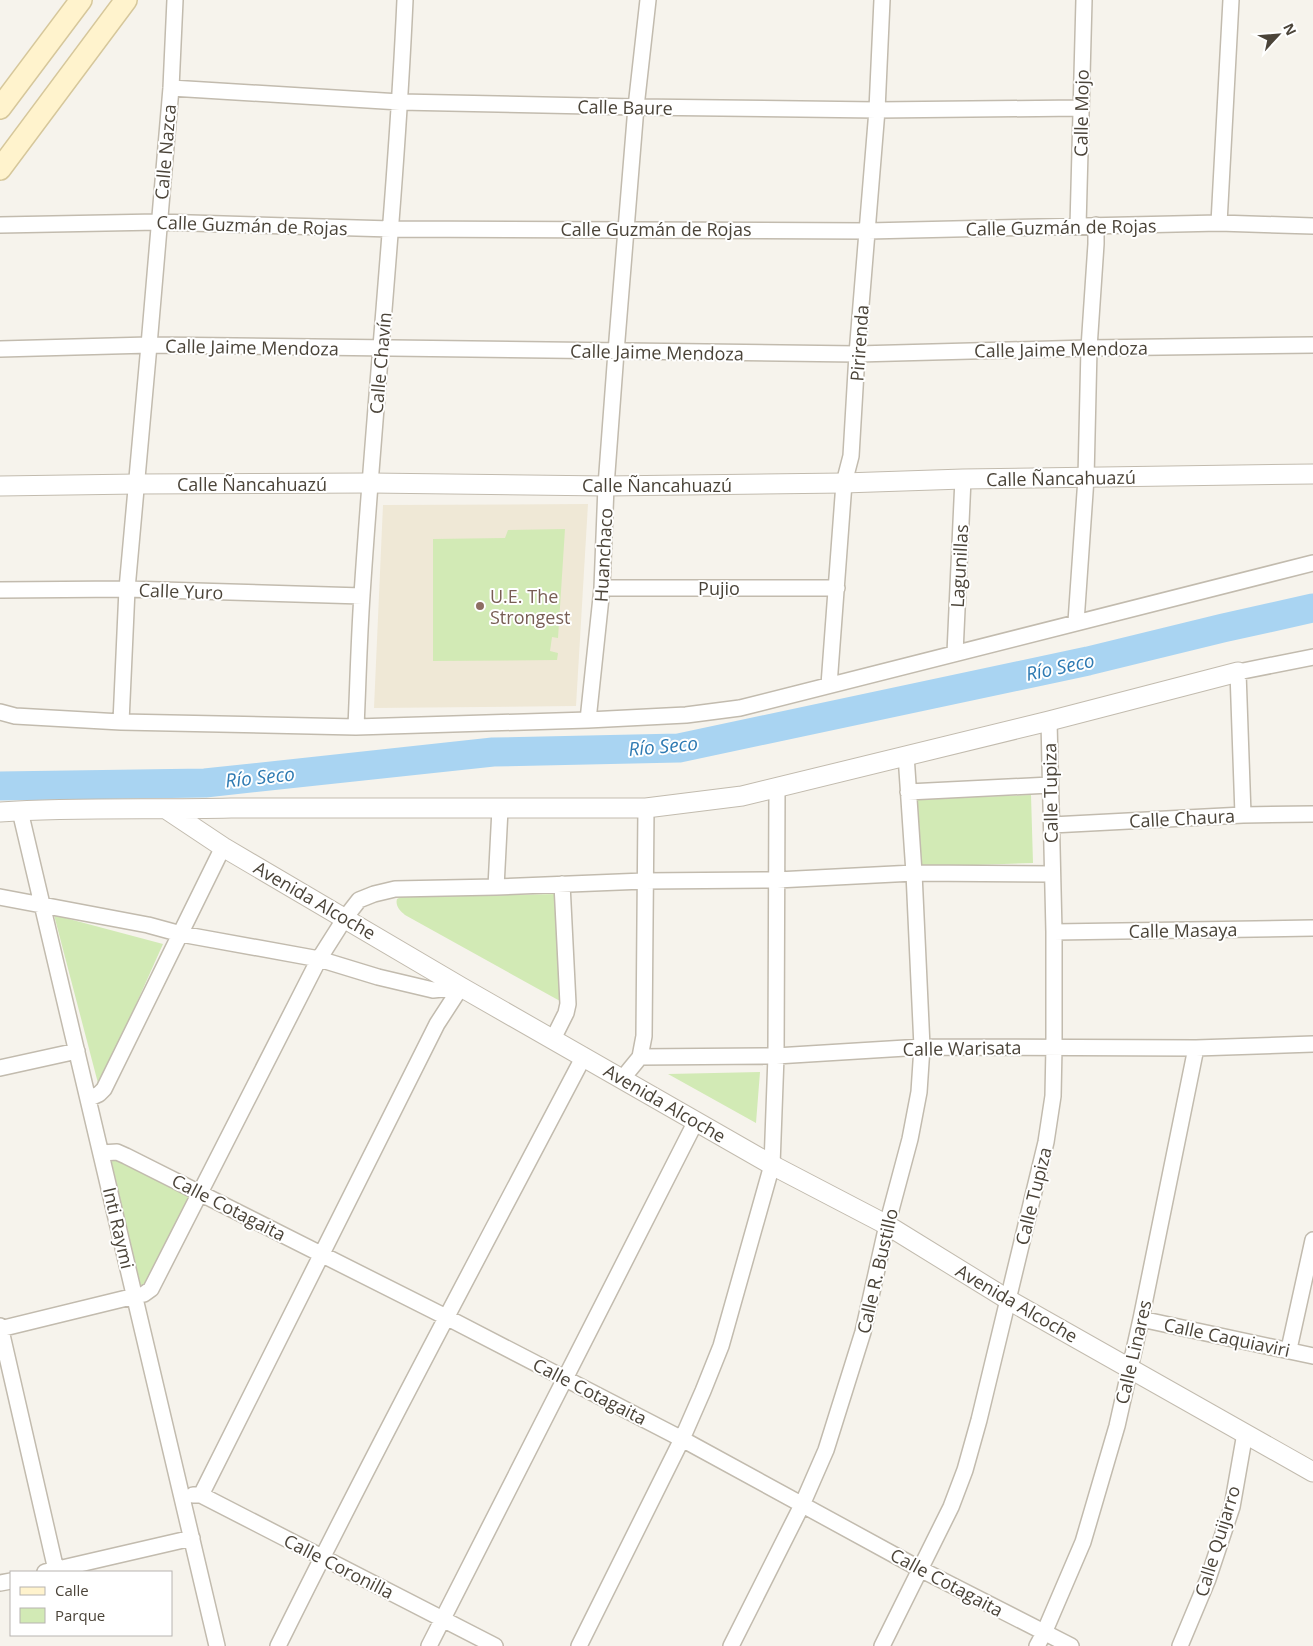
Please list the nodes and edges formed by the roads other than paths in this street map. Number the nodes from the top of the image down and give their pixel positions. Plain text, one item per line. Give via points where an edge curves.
1 (81, 0) edge
2 (126, 0) edge
3 (175, 0) edge
4 (405, 0) edge
5 (648, 0) edge
6 (882, 0) edge
7 (1084, 0) edge
8 (1231, 0) edge
9 (171, 88) junction
10 (400, 102) junction
11 (636, 107) junction
12 (0, 108) edge
13 (1080, 108) junction
14 (877, 110) junction
15 (0, 169) edge
16 (158, 222) junction
17 (1219, 224) junction
18 (0, 225) edge
19 (1096, 225) junction
20 (1078, 226) junction
21 (1313, 226) edge
22 (391, 229) junction
23 (627, 229) junction
24 (868, 231) junction
25 (149, 345) junction
26 (1313, 345) edge
27 (1089, 348) junction
28 (0, 349) edge
29 (381, 349) junction
30 (616, 352) junction
31 (857, 354) junction
32 (1313, 474) edge
33 (1086, 478) junction
34 (963, 479) junction
35 (371, 483) junction
36 (844, 483) junction
37 (137, 484) junction
38 (0, 486) edge
39 (606, 486) junction
40 (1313, 563) edge
41 (602, 588) junction
42 (837, 588) junction
43 (0, 590) edge
44 (127, 590) junction
45 (362, 596) junction
46 (1076, 622) junction
47 (955, 653) junction
48 (1313, 657) edge
49 (1238, 672) junction
50 (829, 685) junction
51 (0, 712) edge
52 (588, 720) junction
53 (1049, 721) junction
54 (121, 722) junction
55 (356, 727) junction
56 (906, 755) junction
57 (1050, 785) junction
58 (777, 787) junction
59 (908, 792) junction
60 (646, 808) junction
61 (166, 809) junction
62 (500, 809) junction
63 (20, 811) junction
64 (0, 812) edge
65 (1313, 814) edge
66 (1243, 815) junction
67 (1052, 824) junction
68 (223, 847) junction
69 (914, 873) junction
70 (1052, 874) junction
71 (777, 880) junction
72 (644, 881) junction
73 (562, 884) junction
74 (496, 886) junction
75 (0, 896) edge
76 (43, 905) junction
77 (345, 918) junction
78 (1313, 928) edge
79 (1054, 932) junction
80 (181, 934) junction
81 (319, 959) junction
82 (461, 987) junction
83 (553, 1039) junction
84 (1313, 1044) edge
85 (922, 1047) junction
86 (1054, 1047) junction
87 (1196, 1048) junction
88 (77, 1052) junction
89 (584, 1056) junction
90 (776, 1056) junction
91 (640, 1057) junction
92 (0, 1068) edge
93 (622, 1079) junction
94 (88, 1099) junction
95 (696, 1121) junction
96 (102, 1154) junction
97 (772, 1165) junction
98 (201, 1193) junction
99 (887, 1225) junction
100 (1313, 1240) edge
101 (323, 1255) junction
102 (135, 1296) junction
103 (1008, 1299) junction
104 (446, 1317) junction
105 (1141, 1319) junction
106 (0, 1328) edge
107 (1289, 1349) junction
108 (1313, 1356) edge
109 (1130, 1368) junction
110 (565, 1378) junction
111 (1245, 1433) junction
112 (682, 1439) junction
113 (1313, 1472) edge
114 (182, 1494) junction
115 (201, 1495) junction
116 (802, 1505) junction
117 (192, 1538) junction
118 (322, 1557) junction
119 (920, 1569) junction
120 (50, 1571) edge
121 (443, 1619) junction
122 (1040, 1639) edge
123 (218, 1646) edge
124 (278, 1646) edge
125 (429, 1646) edge
126 (495, 1646) edge
127 (579, 1646) edge
128 (731, 1646) edge
129 (882, 1646) edge
130 (1072, 1646) edge
131 (1180, 1646) edge

1 - 12 main road
2 - 15 main road
3 - 9 street, Calle Nazca
4 - 10 street, Calle Chavín
5 - 11 street, Huanchaco
6 - 14 street, Pirirenda
7 - 13 street, Calle Mojo
8 - 17 street
9 - 10 street, Calle Baure
9 - 16 street, Calle Nazca
10 - 11 street, Calle Baure
10 - 22 street, Calle Chavín
11 - 14 street, Calle Baure
11 - 23 street, Huanchaco
13 - 14 street, Calle Baure
13 - 20 street, Calle Mojo
14 - 24 street, Pirirenda
16 - 18 street, Calle Guzmán de Rojas
16 - 22 street, Calle Guzmán de Rojas
16 - 25 street, Calle Nazca
17 - 19 street, Calle Guzmán de Rojas
17 - 21 street, Calle Guzmán de Rojas
19 - 20 street, Calle Guzmán de Rojas
19 - 27 street
20 - 24 street, Calle Guzmán de Rojas
22 - 23 street, Calle Guzmán de Rojas
22 - 29 street, Calle Chavín
23 - 24 street, Calle Guzmán de Rojas
23 - 30 street, Huanchaco
24 - 31 street, Pirirenda
25 - 28 street, Calle Jaime Mendoza
25 - 29 street, Calle Jaime Mendoza
25 - 37 street, Calle Nazca
26 - 27 street, Calle Jaime Mendoza
27 - 31 street, Calle Jaime Mendoza
27 - 33 street
29 - 30 street, Calle Jaime Mendoza
29 - 35 street, Calle Chavín
30 - 31 street, Calle Jaime Mendoza
30 - 39 street, Huanchaco
31 - 36 street, Pirirenda via 851,456
32 - 33 street, Calle Ñancahuazú
33 - 34 street, Calle Ñancahuazú
33 - 46 street
34 - 36 street, Calle Ñancahuazú
34 - 47 street, Lagunillas
35 - 37 street, Calle Ñancahuazú
35 - 39 street, Calle Ñancahuazú
35 - 45 street, Calle Chavín
36 - 39 street, Calle Ñancahuazú
36 - 42 street, Pirirenda
37 - 38 street, Calle Ñancahuazú
37 - 44 street, Calle Nazca
39 - 41 street, Huanchaco
40 - 46 street
41 - 42 street, Pujio
41 - 52 street, Huanchaco
42 - 50 street, Pirirenda
43 - 44 street, Calle Yuro
44 - 45 street, Calle Yuro
44 - 54 street, Calle Nazca
45 - 55 street, Calle Chavín
46 - 47 street
47 - 50 street
48 - 49 street
49 - 53 street
49 - 66 street
50 - 52 street via 740,708 686,715
51 - 54 street via 15,716
52 - 55 street
53 - 56 street
53 - 57 street, Calle Tupiza
54 - 55 street
56 - 58 street
56 - 59 street, Calle R. Bustillo
57 - 59 street
57 - 67 street, Calle Tupiza
58 - 60 street via 742,796
58 - 71 street
59 - 69 street, Calle R. Bustillo
60 - 62 street
60 - 72 street
61 - 62 street
61 - 63 street
61 - 68 street, Avenida Alcoche
62 - 74 street
63 - 64 street
63 - 76 street, Inti Raymi
65 - 66 street, Calle Chaura
66 - 67 street, Calle Chaura
67 - 70 street, Calle Tupiza
68 - 77 street, Avenida Alcoche
68 - 80 street
69 - 70 street
69 - 71 street
69 - 85 street, Calle R. Bustillo
70 - 79 street, Calle Tupiza
71 - 72 street
71 - 90 street
72 - 73 street
72 - 91 street via 644,1036
73 - 74 street
73 - 83 street via 568,1004
74 - 77 street via 395,888 359,900
75 - 76 street
76 - 80 street
76 - 88 street, Inti Raymi
77 - 81 street
77 - 82 street, Avenida Alcoche
78 - 79 street, Calle Masaya
79 - 86 street, Calle Tupiza
80 - 81 street
80 - 94 street via 104,1089
81 - 82 street via 433,990
81 - 98 street
82 - 83 street, Avenida Alcoche
82 - 101 street via 437,1024
83 - 89 street, Avenida Alcoche
84 - 87 street, Calle Warisata
85 - 86 street, Calle Warisata
85 - 90 street, Calle Warisata
85 - 99 street, Calle R. Bustillo via 919,1092 910,1139
86 - 87 street, Calle Warisata
86 - 103 street, Calle Tupiza via 1053,1096 1046,1142
87 - 105 street, Calle Linares
88 - 92 street
88 - 94 street, Inti Raymi
89 - 93 street, Avenida Alcoche
89 - 104 street
90 - 91 street, Calle Warisata
90 - 97 street
91 - 93 street
93 - 95 street, Avenida Alcoche
94 - 96 street, Inti Raymi
95 - 97 street, Avenida Alcoche
95 - 110 street
96 - 98 street, Calle Cotagaita via 117,1152
96 - 102 street, Inti Raymi
97 - 99 street, Avenida Alcoche
97 - 112 street via 720,1346
98 - 101 street, Calle Cotagaita
98 - 102 street via 151,1289
99 - 103 street, Avenida Alcoche
99 - 116 street, Calle R. Bustillo via 863,1332 826,1450
100 - 107 street
101 - 104 street, Calle Cotagaita
101 - 115 street
102 - 106 street
102 - 114 street, Inti Raymi
103 - 109 street, Avenida Alcoche
103 - 119 street, Calle Tupiza via 965,1470 951,1507
104 - 110 street, Calle Cotagaita
104 - 118 street
105 - 107 street, Calle Caquiaviri
105 - 109 street, Calle Linares
106 - 120 street
107 - 108 street, Calle Caquiaviri
109 - 111 street, Avenida Alcoche
109 - 122 street, Calle Linares via 1117,1426 1083,1542
110 - 112 street, Calle Cotagaita
110 - 121 street
111 - 113 street, Avenida Alcoche
111 - 131 street, Calle Quijarro via 1232,1507 1208,1579
112 - 116 street, Calle Cotagaita
112 - 127 street
114 - 115 street, Calle Coronilla
114 - 117 street, Inti Raymi
115 - 118 street, Calle Coronilla
116 - 119 street, Calle Cotagaita
116 - 128 street, Calle R. Bustillo
117 - 120 street
117 - 123 street, Inti Raymi
118 - 121 street, Calle Coronilla
118 - 124 street
119 - 122 street, Calle Cotagaita
119 - 129 street, Calle Tupiza
121 - 125 street
121 - 126 street, Calle Coronilla
122 - 130 street, Calle Cotagaita

